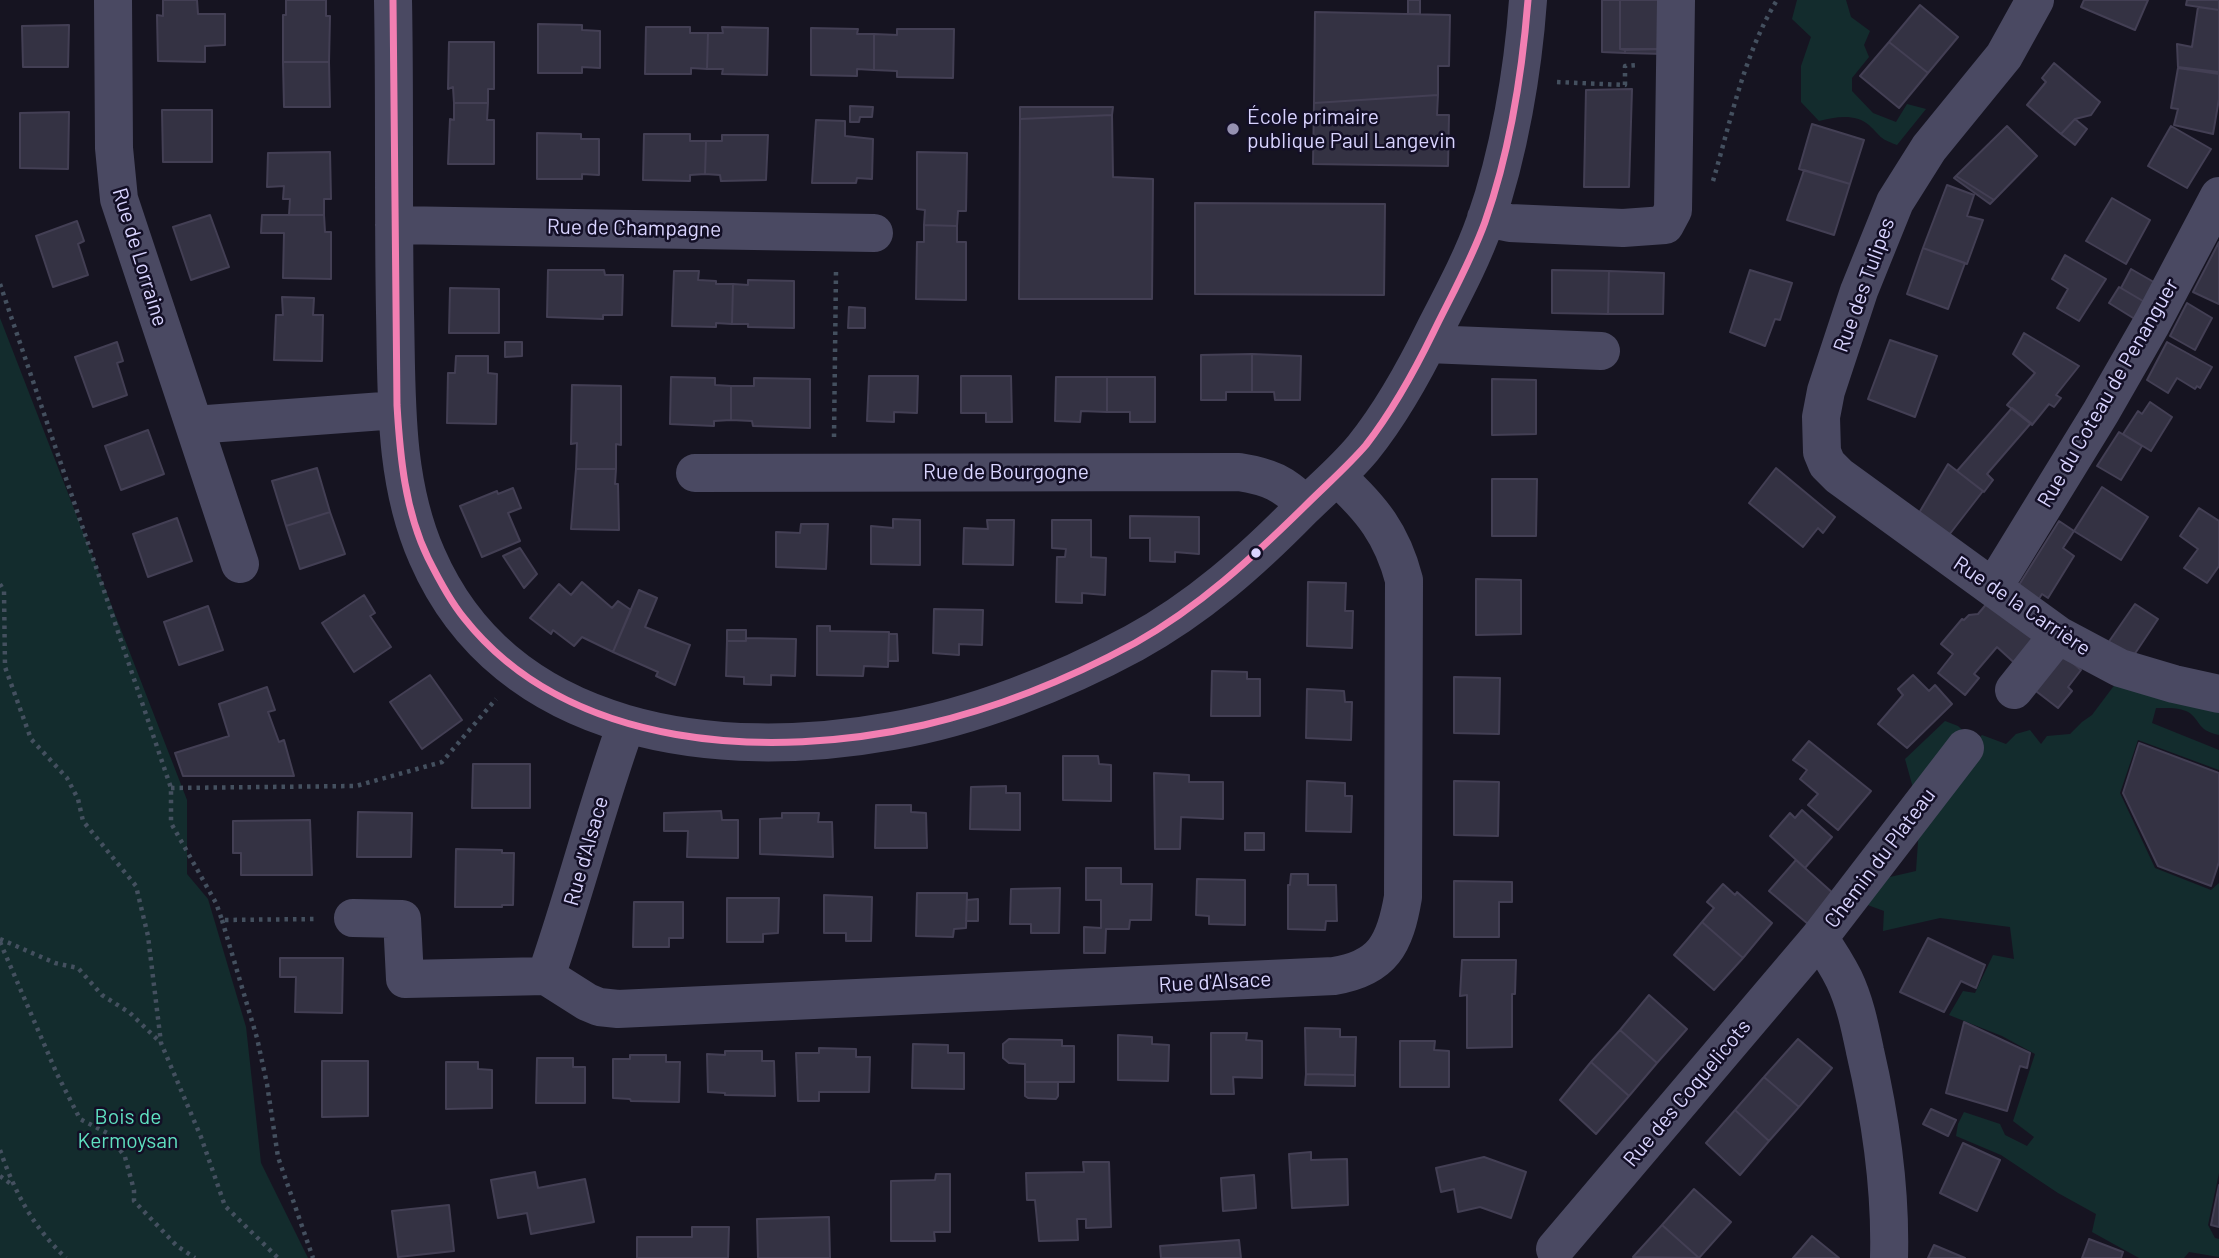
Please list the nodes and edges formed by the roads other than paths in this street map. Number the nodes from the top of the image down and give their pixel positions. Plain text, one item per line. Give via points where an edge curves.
1 (113, 0) edge
2 (393, 0) edge
3 (1528, 0) edge
4 (1676, 0) edge
5 (2035, 0) edge
6 (2219, 196) edge
7 (1486, 218) junction
8 (394, 225) junction
9 (874, 233) dead end
10 (1428, 344) junction
11 (1601, 351) dead end
12 (397, 410) junction
13 (194, 425) junction
14 (695, 473) dead end
15 (1337, 477) junction
16 (1306, 505) junction
17 (1946, 554) joint
18 (240, 564) dead end
19 (1993, 587) junction
20 (2058, 635) junction
21 (2014, 690) dead end
22 (2219, 694) edge
23 (626, 725) junction
24 (1965, 748) dead end
25 (354, 919) road end
26 (1819, 938) junction
27 (546, 976) junction
28 (1555, 1249) dead end
29 (1889, 1258) edge

1 - 13 street, Rue de Lorraine via 119,199
2 - 8 street
3 - 7 street via 1518,79
4 - 7 street via 1671,217 1664,225 1623,228
5 - 17 street, Rue des Tulipes via 2004,57 1928,148 1895,202 1858,291 1821,417 1827,464
6 - 19 street, Rue du Coteau de Penanguer via 2101,412
7 - 10 street
8 - 9 street, Rue de Champagne
8 - 12 street
10 - 11 street
10 - 15 street via 1382,423
12 - 13 street
12 - 23 street via 409,505 427,558 446,593 492,648 520,672 555,696
13 - 18 street, Rue de Lorraine
14 - 16 street, Rue de Bourgogne via 1239,472 1280,483
15 - 16 street
15 - 27 street, Rue d'Alsace via 1374,514 1394,546 1405,580 1403,897 1393,934 1368,967 1334,976 618,1009 587,1002
16 - 23 street via 1231,577 1184,613 1092,664 988,706 896,731 797,742 702,740
17 - 19 street, Rue de la Carrière
19 - 20 street, Rue de la Carrière
20 - 21 street
20 - 22 street, Rue de la Carrière via 2131,672
23 - 27 street, Rue d'Alsace
24 - 26 street, Chemin du Plateau
25 - 27 street via 402,919 405,979
26 - 28 street, Rue des Coquelicots
26 - 29 street, Chemin du Plateau via 1853,1000 1876,1097 1889,1194

